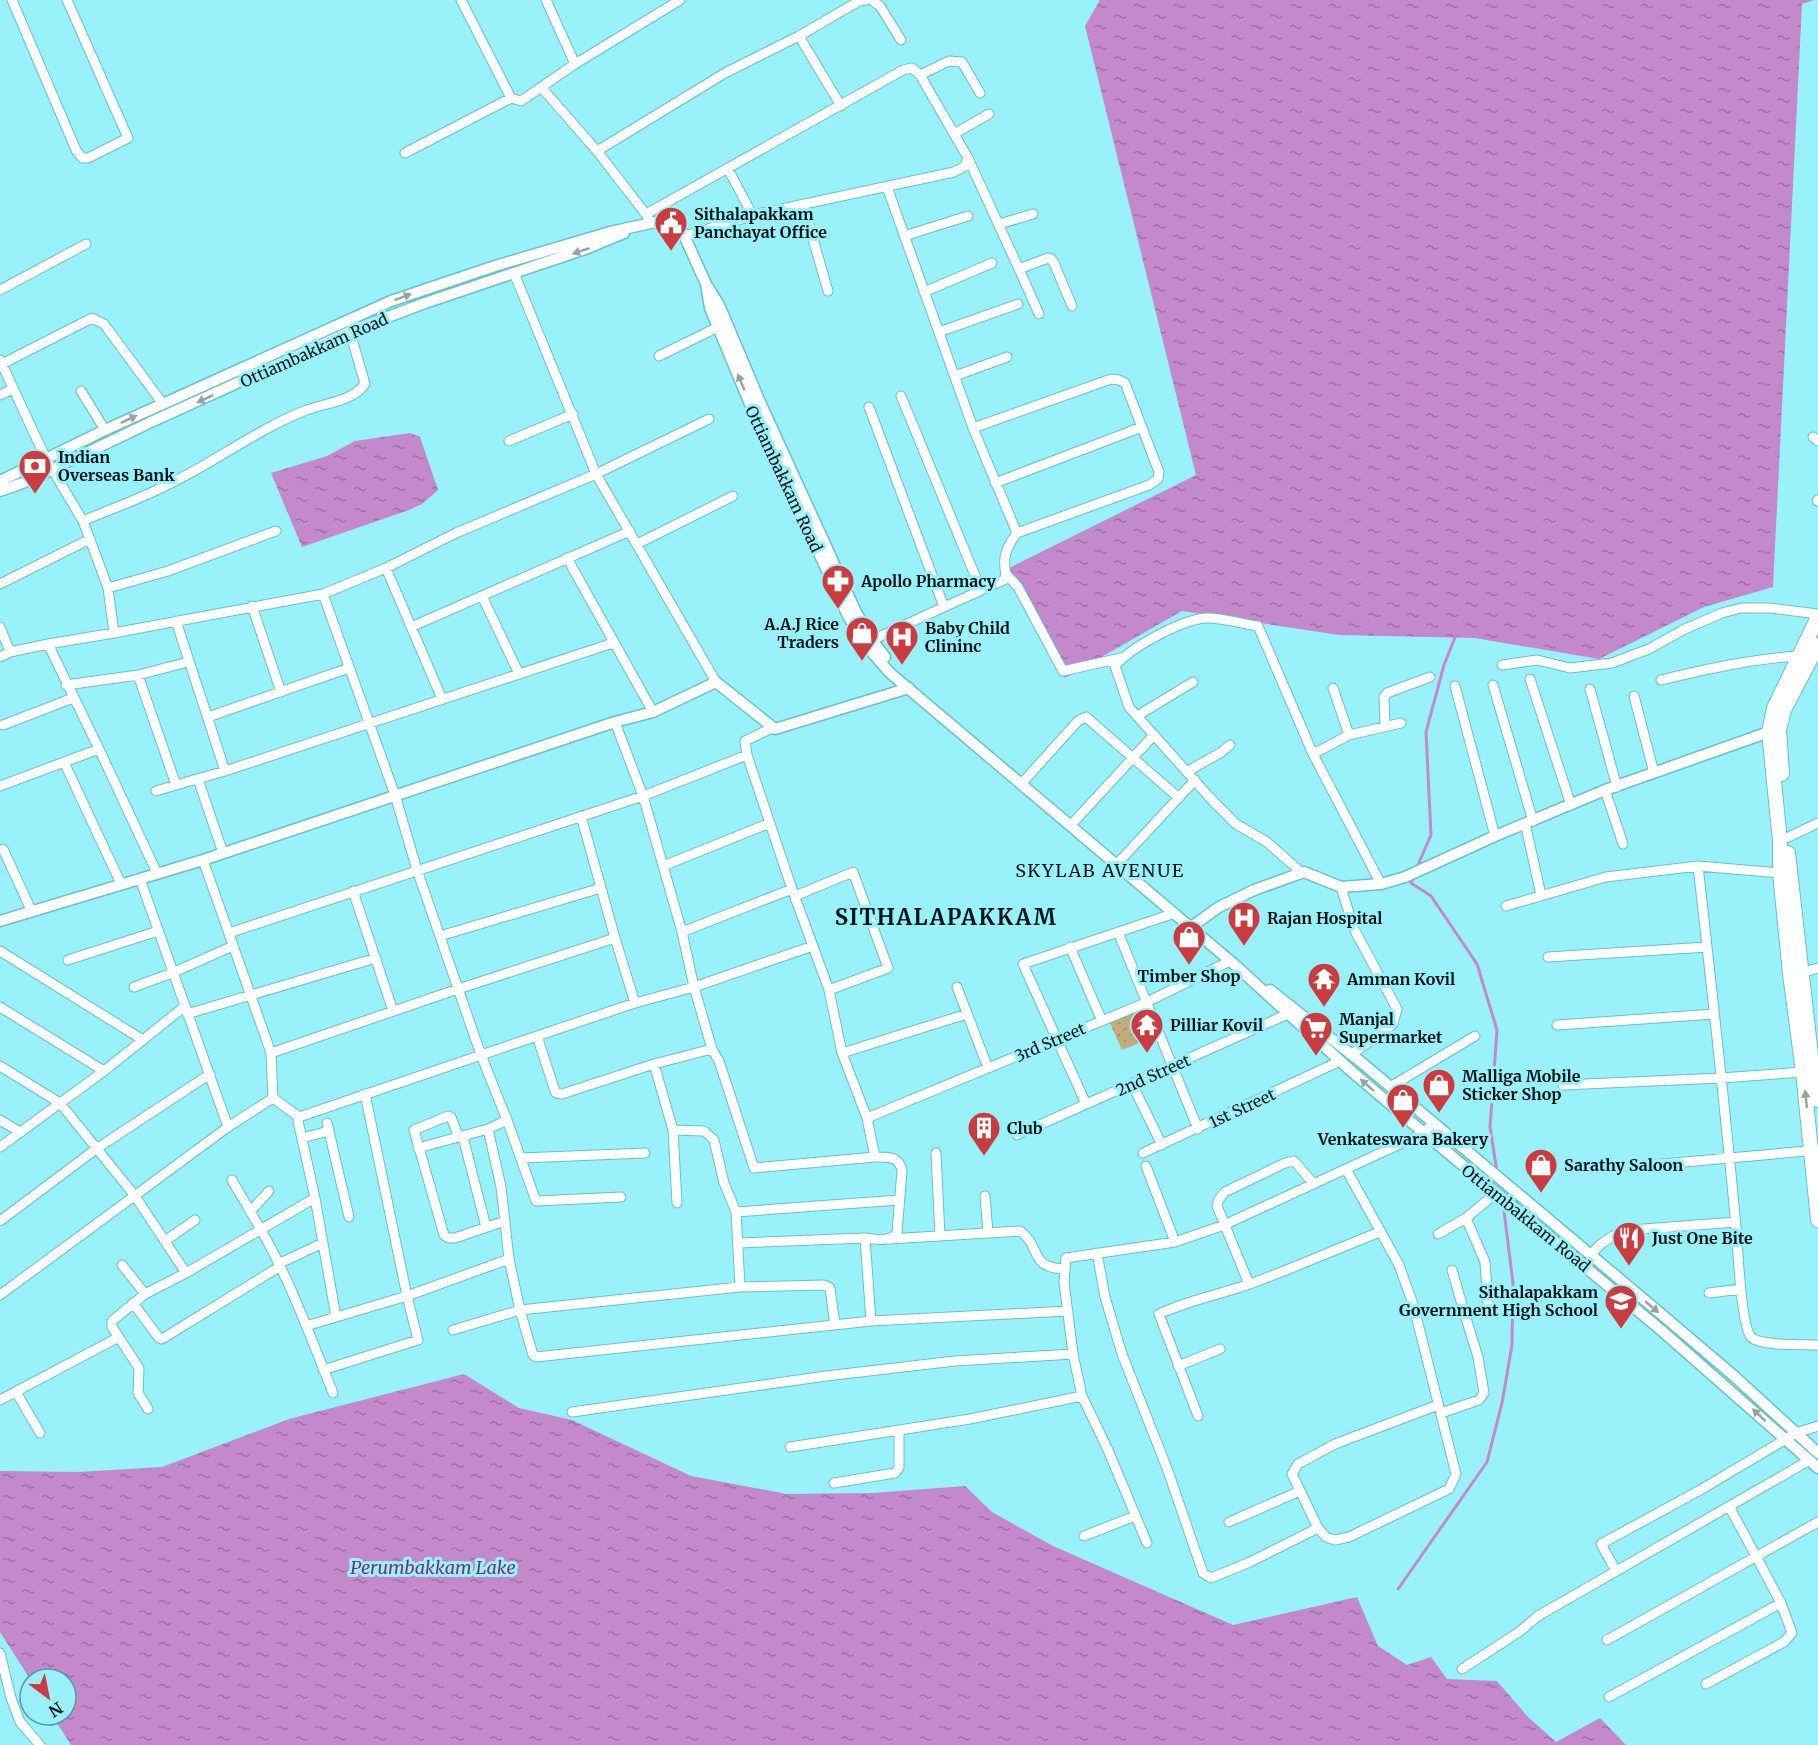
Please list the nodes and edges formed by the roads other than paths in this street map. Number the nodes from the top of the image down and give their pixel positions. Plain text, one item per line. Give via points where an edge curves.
1 (12, 0) edge
2 (67, 0) edge
3 (461, 0) edge
4 (546, 0) edge
5 (680, 0) edge
6 (866, 0) edge
7 (871, 0) edge
8 (799, 36) junction
9 (901, 40) dead end
10 (575, 64) junction
11 (920, 75) junction
12 (541, 87) junction
13 (980, 93) dead end
14 (510, 99) junction
15 (841, 106) junction
16 (989, 114) dead end
17 (954, 134) junction
18 (597, 151) junction
19 (405, 153) dead end
20 (968, 158) junction
21 (728, 169) junction
22 (887, 187) junction
23 (803, 204) junction
24 (1033, 214) dead end
25 (753, 216) junction
26 (968, 216) dead end
27 (649, 218) junction
28 (999, 224) junction
29 (635, 228) junction
30 (684, 236) junction
31 (904, 237) junction
32 (86, 244) dead end
33 (992, 262) dead end
34 (1019, 269) junction
35 (514, 273) junction
36 (706, 284) junction
37 (0, 290) edge
38 (828, 291) dead end
39 (924, 292) junction
40 (1018, 304) dead end
41 (1072, 306) dead end
42 (1039, 314) dead end
43 (718, 327) junction
44 (350, 332) junction
45 (939, 332) junction
46 (659, 356) dead end
47 (1007, 357) dead end
48 (1, 362) edge
49 (954, 376) junction
50 (13, 389) junction
51 (81, 391) dead end
52 (0, 394) edge
53 (901, 396) dead end
54 (163, 404) junction
55 (869, 407) dead end
56 (573, 414) junction
57 (709, 418) dead end
58 (1142, 427) junction
59 (973, 428) junction
60 (105, 430) junction
61 (509, 441) dead end
62 (46, 459) junction
63 (53, 469) junction
64 (596, 474) junction
65 (0, 481) edge
66 (995, 483) junction
67 (0, 491) edge
68 (733, 496) dead end
69 (83, 521) junction
70 (276, 531) dead end
71 (630, 531) junction
72 (1017, 533) junction
73 (90, 539) junction
74 (638, 544) junction
75 (567, 558) junction
76 (386, 568) junction
77 (1006, 574) junction
78 (0, 584) edge
79 (108, 588) junction
80 (981, 590) junction
81 (323, 594) junction
82 (482, 596) junction
83 (252, 606) junction
84 (944, 607) junction
85 (1818, 616) edge
86 (176, 621) junction
87 (0, 627) edge
88 (411, 627) junction
89 (114, 633) junction
90 (872, 640) junction
91 (614, 643) junction
92 (48, 644) junction
93 (1818, 645) edge
94 (10, 652) junction
95 (1798, 656) junction
96 (0, 657) edge
97 (1121, 658) junction
98 (188, 662) junction
99 (1503, 665) dead end
100 (349, 668) junction
101 (519, 674) junction
102 (138, 675) junction
103 (1430, 677) dead end
104 (1530, 679) dead end
105 (1661, 680) dead end
106 (1193, 681) dead end
107 (716, 682) junction
108 (66, 684) junction
109 (1492, 685) dead end
110 (1455, 686) dead end
111 (909, 688) junction
112 (1334, 688) dead end
113 (1590, 689) dead end
114 (281, 692) junction
115 (1634, 696) dead end
116 (73, 698) junction
117 (442, 699) junction
118 (653, 712) junction
119 (1137, 716) junction
120 (208, 717) junction
121 (615, 722) junction
122 (368, 723) junction
123 (1401, 723) dead end
124 (3, 725) dead end
125 (1386, 725) junction
126 (772, 728) junction
127 (1769, 732) junction
128 (1154, 735) junction
129 (1349, 735) junction
130 (1230, 745) dead end
131 (99, 749) junction
132 (1313, 754) junction
133 (747, 755) junction
134 (1134, 757) junction
135 (64, 762) junction
136 (225, 771) junction
137 (1188, 771) junction
138 (1654, 773) junction
139 (198, 779) junction
140 (1195, 780) junction
141 (1022, 783) junction
142 (176, 785) junction
143 (0, 786) edge
144 (1617, 786) junction
145 (1605, 790) junction
146 (156, 791) dead end
147 (394, 795) junction
148 (643, 796) junction
149 (1179, 798) junction
150 (1571, 805) junction
151 (581, 816) junction
152 (1529, 822) junction
153 (770, 823) junction
154 (1818, 823) edge
155 (1071, 825) junction
156 (1495, 836) junction
157 (1784, 840) junction
158 (1623, 844) dead end
159 (3, 849) dead end
160 (223, 853) junction
161 (202, 860) junction
162 (1117, 864) junction
163 (663, 866) junction
164 (1698, 866) junction
165 (417, 870) junction
166 (157, 873) junction
167 (1302, 873) junction
168 (1780, 873) junction
169 (140, 879) junction
170 (1381, 884) junction
171 (121, 885) junction
172 (1341, 886) junction
173 (601, 888) junction
174 (354, 891) junction
175 (793, 892) junction
176 (1541, 895) junction
177 (1506, 906) dead end
178 (32, 912) junction
179 (1175, 913) junction
180 (0, 921) edge
181 (1191, 927) junction
182 (158, 931) junction
183 (681, 932) junction
184 (1118, 932) junction
185 (229, 933) junction
186 (440, 936) junction
187 (615, 938) junction
188 (233, 946) junction
189 (813, 946) junction
190 (1070, 947) junction
191 (1707, 947) junction
192 (0, 951) edge
193 (1548, 957) dead end
194 (376, 958) junction
195 (68, 960) dead end
196 (1233, 963) junction
197 (1818, 968) edge
198 (172, 973) junction
199 (1801, 973) junction
200 (134, 987) dead end
201 (694, 987) junction
202 (957, 987) dead end
203 (458, 989) junction
204 (829, 990) junction
205 (251, 995) junction
206 (635, 1003) junction
207 (1145, 1003) junction
208 (0, 1007) edge
209 (186, 1011) junction
210 (393, 1011) junction
211 (967, 1014) junction
212 (1288, 1014) junction
213 (1714, 1014) junction
214 (1102, 1021) junction
215 (1557, 1025) dead end
216 (537, 1036) junction
217 (1475, 1036) dead end
218 (143, 1040) junction
219 (1056, 1040) junction
220 (712, 1049) junction
221 (272, 1053) junction
222 (842, 1053) junction
223 (1352, 1054) junction
224 (482, 1055) junction
225 (1340, 1061) junction
226 (654, 1064) junction
227 (0, 1066) edge
228 (1172, 1066) junction
229 (988, 1068) junction
230 (104, 1071) junction
231 (1803, 1072) junction
232 (210, 1074) junction
233 (1722, 1078) junction
234 (1132, 1084) junction
235 (1563, 1084) dead end
236 (1390, 1087) junction
237 (365, 1095) junction
238 (273, 1098) junction
239 (1818, 1100) edge
240 (60, 1103) junction
241 (1086, 1104) junction
242 (299, 1117) junction
243 (867, 1119) junction
244 (0, 1120) edge
245 (507, 1120) junction
246 (1433, 1123) junction
247 (228, 1127) junction
248 (488, 1129) junction
249 (1198, 1129) junction
250 (673, 1130) junction
251 (20, 1132) junction
252 (1424, 1133) junction
253 (1017, 1135) dead end
254 (302, 1138) junction
255 (461, 1138) junction
256 (1162, 1145) junction
257 (0, 1147) edge
258 (418, 1148) junction
259 (96, 1149) junction
260 (1814, 1151) edge
261 (645, 1153) dead end
262 (936, 1153) dead end
263 (1143, 1154) dead end
264 (875, 1156) junction
265 (522, 1158) junction
266 (1730, 1158) junction
267 (1146, 1166) dead end
268 (1629, 1167) dead end
269 (1346, 1169) junction
270 (232, 1180) dead end
271 (1313, 1183) junction
272 (269, 1191) dead end
273 (1496, 1195) junction
274 (135, 1196) junction
275 (985, 1196) dead end
276 (621, 1197) dead end
277 (315, 1198) junction
278 (899, 1200) junction
279 (677, 1203) dead end
280 (250, 1212) junction
281 (736, 1212) junction
282 (349, 1217) dead end
283 (1466, 1218) junction
284 (195, 1220) dead end
285 (1818, 1220) edge
286 (0, 1221) edge
287 (505, 1221) junction
288 (1736, 1222) junction
289 (1224, 1226) junction
290 (486, 1227) junction
291 (261, 1230) junction
292 (1380, 1232) junction
293 (988, 1233) junction
294 (1438, 1234) dead end
295 (940, 1236) junction
296 (865, 1239) junction
297 (889, 1239) junction
298 (165, 1241) junction
299 (1175, 1242) junction
300 (323, 1243) junction
301 (738, 1243) junction
302 (1096, 1253) junction
303 (1590, 1255) junction
304 (509, 1259) junction
305 (122, 1265) dead end
306 (279, 1266) junction
307 (1065, 1269) junction
308 (1452, 1270) dead end
309 (186, 1273) junction
310 (1249, 1284) junction
311 (740, 1287) junction
312 (1741, 1288) junction
313 (1709, 1293) dead end
314 (145, 1294) junction
315 (0, 1295) edge
316 (406, 1296) junction
317 (133, 1303) junction
318 (520, 1310) junction
319 (1068, 1311) junction
320 (1465, 1315) junction
321 (336, 1317) junction
322 (871, 1321) junction
323 (835, 1325) junction
324 (306, 1326) junction
325 (453, 1330) dead end
326 (119, 1338) junction
327 (1818, 1345) edge
328 (1220, 1349) dead end
329 (1073, 1354) junction
330 (1178, 1366) junction
331 (323, 1370) junction
332 (16, 1392) junction
333 (333, 1394) dead end
334 (1082, 1396) junction
335 (0, 1400) edge
336 (148, 1409) dead end
337 (1439, 1409) junction
338 (573, 1412) dead end
339 (1198, 1416) dead end
340 (1818, 1426) edge
341 (899, 1430) junction
342 (40, 1433) dead end
343 (1796, 1433) junction
344 (1786, 1440) junction
345 (790, 1447) dead end
346 (1818, 1453) edge
347 (1808, 1461) junction
348 (1818, 1468) edge
349 (834, 1483) dead end
350 (1300, 1491) junction
351 (1729, 1506) junction
352 (1135, 1516) junction
353 (1229, 1522) dead end
354 (1818, 1522) edge
355 (1318, 1528) junction
356 (1084, 1536) dead end
357 (1147, 1543) dead end
358 (1757, 1557) junction
359 (1616, 1571) junction
360 (1781, 1603) junction
361 (1607, 1640) dead end
362 (0, 1653) edge
363 (1462, 1669) dead end
364 (1706, 1684) dead end
365 (1609, 1697) dead end
366 (40, 1745) edge

1 - 2 street via 76,150 82,158 88,158 128,138
3 - 14 street
4 - 10 street
5 - 10 street
6 - 8 street
7 - 9 street via 880,6
8 - 15 street
8 - 18 street via 725,73
10 - 12 street
11 - 13 street via 949,61 962,62
11 - 15 street via 912,68 903,70
11 - 17 street
12 - 14 street via 522,101
12 - 18 street
14 - 19 street
15 - 21 street
16 - 17 street
17 - 20 street
18 - 27 street
20 - 22 street via 965,166 954,172
20 - 28 street
21 - 25 street
21 - 27 street
22 - 23 street
22 - 31 street
23 - 25 street
23 - 38 street
24 - 28 street
25 - 30 street
26 - 31 street
27 - 29 street, Ottiambakkam Road
27 - 30 street, Ottiambakkam Road via 677,226
28 - 34 street
29 -> 35 street, Ottiambakkam Road via 607,242
54 -> 29 street, Ottiambakkam Road via 412,294 586,238
30 - 36 street, Ottiambakkam Road
31 - 39 street
32 - 37 street
33 - 39 street
34 - 41 street via 1051,259
34 - 42 street
35 - 44 street, Ottiambakkam Road
35 - 56 street
36 - 43 street, Ottiambakkam Road
36 - 90 street, Ottiambakkam Road
39 - 45 street
40 - 45 street
43 - 46 street
111 -> 43 street, Ottiambakkam Road via 863,642 848,616
44 -> 63 street, Ottiambakkam Road
44 - 69 street via 365,384 360,391 282,421 167,486
45 - 49 street
47 - 49 street
48 - 50 street
48 - 54 street via 92,318 104,324
49 - 59 street
50 - 52 street
50 - 62 street
51 - 60 street
53 - 80 street
60 -> 54 street, Ottiambakkam Road
55 - 84 street
56 - 61 street
56 - 64 street
57 - 64 street
58 - 59 street via 1125,383 1111,380
58 - 66 street
58 - 72 street via 1159,472 1158,479
59 - 66 street
60 - 62 street, Ottiambakkam Road
62 - 63 street
62 - 65 street, Ottiambakkam Road
63 - 67 street, Ottiambakkam Road
63 - 69 street
64 - 71 street
64 - 76 street via 456,533
66 - 72 street
68 - 74 street
69 - 73 street
70 - 79 street via 168,571
71 - 74 street
71 - 75 street
72 - 77 street via 1003,562
73 - 78 street
73 - 79 street
74 - 107 street
75 - 82 street
75 - 91 street
76 - 81 street
76 - 88 street
77 - 80 street via 1004,579
77 - 97 street via 1018,587 1063,671
79 - 89 street
80 - 84 street
81 - 83 street
81 - 100 street
82 - 88 street
82 - 101 street
83 - 86 street
83 - 114 street
84 - 90 street
85 - 95 main road
85 - 99 street via 1741,608 1612,663 1570,668 1537,660
86 - 89 street
86 - 98 street
87 - 94 street
88 - 117 street
89 - 92 street
90 - 111 street, Ottiambakkam Road
91 - 101 street
91 - 118 street
92 - 94 street
92 - 108 street
93 - 157 main road via 1784,710 1779,730
94 - 96 street
95 - 105 street via 1721,665
95 - 127 main road via 1774,708
97 - 119 street via 1114,666 1125,699
97 - 132 street via 1170,628 1206,618 1258,626
98 - 102 street
98 - 120 street
100 - 114 street
100 - 122 street
101 - 117 street
102 - 108 street
102 - 142 street
103 - 125 street via 1387,693
104 - 150 street
106 - 119 street
107 - 118 street
107 - 126 street
108 - 116 street
109 - 152 street
110 - 156 street
111 - 126 street
111 - 141 street, Ottiambakkam Road
112 - 129 street
113 - 144 street
114 - 120 street
115 - 138 street
116 - 124 street
116 - 131 street
117 - 122 street
118 - 121 street
119 - 128 street
120 - 136 street
121 - 147 street
121 - 148 street
122 - 136 street
122 - 147 street
123 - 125 street
125 - 129 street
126 - 133 street via 745,741
127 - 138 street
127 - 157 main road
128 - 134 street
128 - 137 street
129 - 132 street
130 - 137 street
131 - 135 street
131 - 166 street
132 - 170 street
133 - 148 street
133 - 153 street
134 - 141 street via 1086,717
134 - 149 street
134 - 155 street
135 - 143 street
135 - 171 street
136 - 139 street
137 - 140 street
138 - 144 street
139 - 142 street
139 - 160 street
140 - 149 street
140 - 167 street via 1236,824 1267,842
141 - 155 street, Ottiambakkam Road
142 - 146 street
144 - 145 street
145 - 150 street
145 - 158 street
147 - 160 street
147 - 165 street
148 - 151 street
148 - 163 street
149 - 162 street
150 - 152 street
151 - 165 street
151 - 173 street
152 - 156 street
152 - 176 street
153 - 163 street
153 - 175 street
154 - 157 street
155 - 162 street, Ottiambakkam Road
156 - 170 street
157 - 168 main road
157 - 199 main road
159 - 178 street
160 - 161 street
161 - 166 street
161 - 185 street
162 - 179 street, Ottiambakkam Road
163 - 183 street
164 - 168 street
164 - 176 street via 1606,877
164 - 191 street
165 - 174 street
165 - 186 street
166 - 169 street
167 - 172 street
167 - 181 street via 1219,907
168 - 231 main road
169 - 171 street
169 - 182 street
170 - 172 street
171 - 178 street
172 - 223 street via 1354,930 1397,1009 1393,1024
173 - 186 street
173 - 187 street
174 - 185 street
174 - 194 street
175 - 183 street
175 - 189 street
175 - 204 street via 853,872 888,968
176 - 177 street
178 - 180 street
179 - 181 street, Ottiambakkam Road
179 - 184 street
181 - 196 street, Ottiambakkam Road
182 - 195 street
182 - 198 street
183 - 201 street
184 - 190 street
184 - 207 street
185 - 188 street
186 - 203 street
187 - 203 street
187 - 206 street
188 - 198 street
188 - 205 street
189 - 201 street
189 - 204 street
190 - 214 street
190 - 219 street via 1023,964
191 - 193 street
191 - 213 street
192 - 218 street
194 - 205 street
194 - 210 street
196 - 207 street, 3rd Street
196 - 212 street, Ottiambakkam Road
196 - 223 street, Ottiambakkam Road
197 - 199 street
198 - 200 street
198 - 209 street
199 - 239 main road
201 - 206 street
201 - 220 street
202 - 211 street
203 - 210 street
203 - 224 street
204 - 222 street
205 - 209 street
205 - 221 street
206 - 216 street
207 - 214 street, 3rd Street
207 - 228 street
208 - 230 street
209 - 218 street
209 - 232 street
210 - 221 street
211 - 222 street
211 - 229 street
212 - 225 street, Ottiambakkam Road
212 - 228 street, 2nd Street
213 - 215 street
213 - 233 street
214 - 219 street, 3rd Street
216 - 224 street
216 - 226 street via 556,1093
217 - 236 street
218 - 230 street
219 - 229 street, 3rd Street
219 - 241 street
220 - 226 street
220 - 264 street via 754,1168
221 - 238 street
222 - 243 street
223 - 236 street, Ottiambakkam Road
224 - 237 street
224 - 245 street
225 - 249 street, 1st Street
252 -> 225 street, Ottiambakkam Road
226 - 250 street
227 - 240 street
228 - 234 street, 2nd Street
228 - 249 street
229 - 243 street, 3rd Street
230 - 240 street
231 - 233 street
260 -> 231 main road
232 - 247 street
232 - 259 street
233 - 235 street
233 - 266 street
234 - 241 street, 2nd Street
234 - 256 street
236 - 246 street, Ottiambakkam Road
237 - 242 street
237 - 316 street
238 - 242 street
238 - 247 street
240 - 251 street
240 - 259 street
241 - 253 street, 2nd Street
242 - 254 street
243 - 264 street
244 - 251 street
245 - 248 street
245 - 265 street
246 - 252 street
246 - 303 street, Ottiambakkam Road
247 - 274 street
248 - 255 street
248 - 287 street
249 - 256 street, 1st Street
250 - 279 street
250 - 281 street via 704,1131 714,1140 724,1183
251 - 257 street
252 - 269 street
252 - 273 street, Ottiambakkam Road
254 - 277 street
254 - 282 street via 328,1127
255 - 258 street
255 - 258 street via 448,1116 414,1130
255 - 290 street
256 - 263 street, 1st Street
258 - 290 street via 444,1235 455,1238
259 - 274 street
259 - 286 street
260 - 266 street
260 - 285 main road
261 - 265 street
262 - 295 street
264 - 278 street via 895,1158 900,1163
265 - 276 street via 536,1201
266 - 268 street
266 - 288 street
267 - 299 street
269 - 271 street
269 - 292 street
270 - 280 street
271 - 289 street
271 - 289 street via 1298,1163 1285,1163 1219,1198 1217,1206
272 - 280 street
273 - 283 street
344 -> 273 street, Ottiambakkam Road via 1661,1330
274 - 298 street
274 - 315 street
275 - 293 street
277 - 291 street
277 - 300 street
278 - 281 street
278 - 297 street via 897,1232
280 - 291 street
281 - 301 street
283 - 294 street
283 - 320 street via 1485,1262 1488,1305 1485,1310
284 - 298 street
287 - 290 street
287 - 304 street
288 - 303 street via 1631,1230 1613,1236
288 - 312 street
289 - 299 street
289 - 310 street
291 - 306 street
291 - 309 street
292 - 310 street
292 - 337 street via 1399,1265 1413,1304
293 - 295 street
293 - 307 street via 1020,1231 1028,1236 1046,1266
295 - 297 street
296 - 297 street
296 - 301 street
296 - 322 street
298 - 309 street
299 - 302 street
300 - 306 street
300 - 321 street
301 - 311 street
302 - 307 street via 1066,1258
302 - 355 street via 1122,1354 1203,1573 1211,1578
303 -> 343 street, Ottiambakkam Road
304 - 316 street
304 - 318 street
305 - 314 street
306 - 317 street via 162,1339
306 - 324 street
307 - 319 street
308 - 320 street
309 - 314 street
310 - 330 street via 1159,1314
311 - 318 street
311 - 323 street via 824,1285 830,1288
312 - 313 street
312 - 327 street via 1749,1335 1756,1341
314 - 317 street
316 - 321 street
316 - 331 street via 418,1340
317 - 326 street via 112,1321
318 - 323 street via 536,1357
318 - 325 street
319 - 322 street
319 - 329 street
320 - 337 street via 1479,1357 1484,1393 1479,1400
321 - 324 street
322 - 323 street
324 - 331 street
326 - 332 street
326 - 336 street via 139,1368 138,1393
328 - 330 street
329 - 334 street
329 - 338 street via 955,1361
330 - 339 street
331 - 333 street
332 - 335 street
332 - 342 street
334 - 341 street
334 - 352 street
337 - 350 street via 1335,1444 1298,1464 1292,1474
337 - 355 street via 1456,1474 1449,1489 1348,1537 1335,1540
340 - 343 street
341 - 345 street
341 - 349 street via 899,1468 895,1473
343 - 344 street
343 - 346 street, Ottiambakkam Road
344 - 347 street, Ottiambakkam Road
344 - 359 street via 1601,1544
347 - 348 street, Ottiambakkam Road
347 - 351 street
350 - 353 street
350 - 355 street
351 - 358 street
351 - 359 street
352 - 356 street
352 - 357 street
354 - 358 street
358 - 360 street
358 - 361 street
359 - 363 street via 1538,1616
360 - 364 street via 1792,1633 1788,1639
360 - 365 street
362 - 366 street via 20,1722

